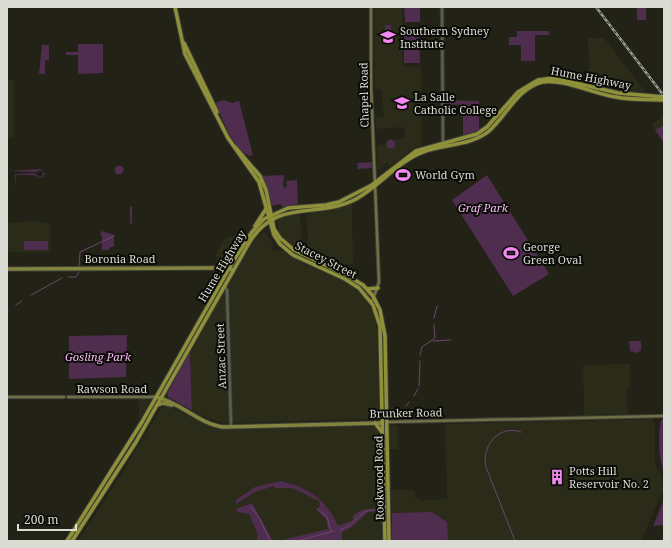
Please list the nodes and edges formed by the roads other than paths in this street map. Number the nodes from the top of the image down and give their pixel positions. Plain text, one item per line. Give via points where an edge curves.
1 (176, 7) edge
2 (371, 7) edge
3 (442, 7) edge
4 (664, 98) edge
5 (443, 143) junction
6 (235, 148) junction
7 (422, 150) junction
8 (376, 184) junction
9 (266, 208) junction
10 (270, 218) junction
11 (263, 225) junction
12 (274, 235) junction
13 (247, 239) junction
14 (219, 268) junction
15 (7, 269) edge
16 (231, 269) junction
17 (224, 277) junction
18 (224, 286) junction
19 (378, 288) junction
20 (367, 289) junction
21 (373, 296) junction
22 (372, 302) junction
23 (7, 397) edge
24 (158, 398) junction
25 (156, 406) junction
26 (180, 407) junction
27 (664, 416) edge
28 (375, 423) junction
29 (384, 423) junction
30 (231, 426) junction
31 (383, 433) junction
32 (379, 488) dead end
33 (384, 499) junction
34 (67, 541) edge
35 (73, 541) edge
36 (385, 541) edge
37 (389, 541) edge

1 - 6 highway, Stacey Street via 186,49
2 - 8 main road, Chapel Road via 371,87
3 - 5 street
4 - 5 highway, Hume Highway via 624,94 554,78 541,79 518,92 482,131
4 - 7 highway, Hume Highway via 616,98 559,83 540,83 524,92 493,126 479,137
5 - 7 highway, Hume Highway
6 - 9 highway, Stacey Street via 257,178
6 - 10 highway, Stacey Street via 260,176 266,190
7 - 8 highway, Hume Highway via 405,158
8 - 10 highway, Hume Highway via 362,195 340,206 292,211
8 - 19 main road
9 - 10 highway, Stacey Street
9 - 13 highway
10 - 11 highway, Hume Highway
10 - 12 highway, Stacey Street
10 - 13 highway, Hume Highway
10 - 20 highway, Stacey Street via 277,234 288,246 353,278
11 - 12 highway
11 - 16 highway, Hume Highway
12 - 22 highway, Stacey Street via 290,253 353,283
13 - 16 highway, Hume Highway
14 - 15 main road, Boronia Road
14 - 16 main road, Boronia Road
14 - 17 main road via 224,272
16 - 17 highway, Hume Highway
16 - 18 highway, Hume Highway
17 - 24 highway, Hume Highway
18 - 24 highway, Hume Highway
18 - 30 street, Anzac Street via 227,290
19 - 20 highway
19 - 21 main road, Rookwood Road
20 - 21 highway, Stacey Street
21 - 22 main road, Rookwood Road
21 - 29 highway, Rookwood Road via 384,327
22 - 29 highway, Rookwood Road via 380,326
23 - 24 main road, Rawson Road
24 - 25 highway, Hume Highway
24 - 26 main road, Brunker Road
24 - 34 highway, Hume Highway
25 - 26 main road via 163,403
25 - 35 highway, Hume Highway
26 - 30 main road, Brunker Road via 214,425
27 - 29 main road, Brunker Road
28 - 29 main road, Brunker Road
28 - 30 main road, Brunker Road
28 - 31 highway
29 - 31 highway, Rookwood Road
29 - 37 highway, Rookwood Road
31 - 33 highway, Rookwood Road
32 - 33 highway
33 - 36 highway, Rookwood Road

